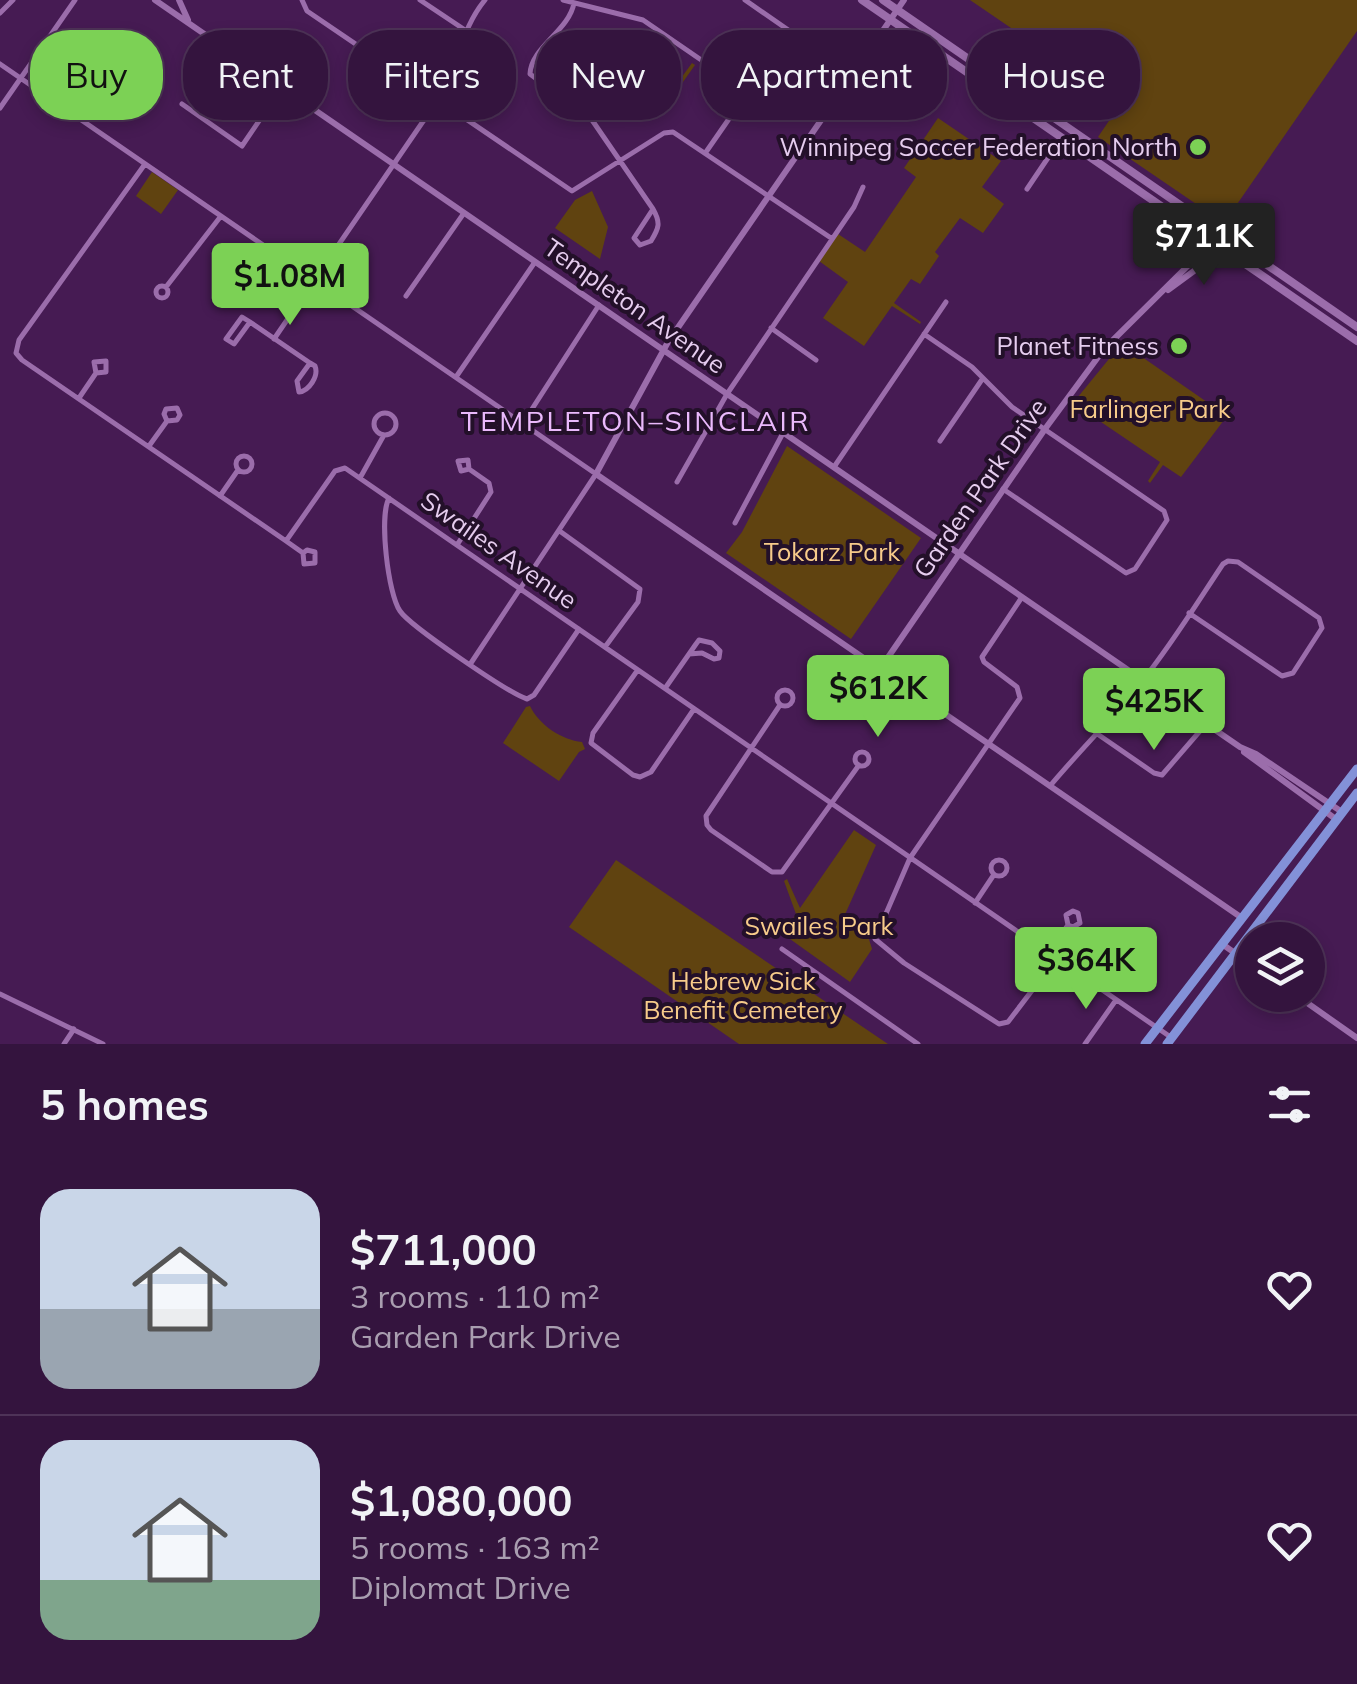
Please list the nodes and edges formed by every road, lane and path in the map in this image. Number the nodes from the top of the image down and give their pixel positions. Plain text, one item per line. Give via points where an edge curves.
1 (14, 0) edge
2 (75, 0) edge
3 (155, 0) edge
4 (179, 0) edge
5 (302, 0) edge
6 (420, 0) edge
7 (486, 0) edge
8 (563, 0) edge
9 (746, 0) edge
10 (862, 0) edge
11 (883, 0) edge
12 (904, 0) edge
13 (574, 3) junction
14 (167, 4) edge
15 (897, 10) junction
16 (0, 13) edge
17 (891, 20) junction
18 (192, 25) junction
19 (199, 30) edge
20 (465, 30) joint
21 (789, 30) edge
22 (884, 30) edge
23 (348, 40) edge
24 (0, 64) edge
25 (20, 78) junction
26 (0, 108) edge
27 (328, 119) edge
28 (205, 120) edge
29 (260, 120) edge
30 (424, 120) edge
31 (466, 120) edge
32 (822, 120) edge
33 (1068, 128) junction
34 (1060, 139) junction
35 (706, 152) junction
36 (620, 161) junction
37 (145, 164) junction
38 (393, 164) junction
39 (863, 187) dead end
40 (1027, 189) dead end
41 (769, 196) junction
42 (654, 209) junction
43 (464, 212) junction
44 (221, 216) junction
45 (1225, 236) junction
46 (831, 238) junction
47 (1218, 245) junction
48 (535, 262) junction
49 (314, 280) junction
50 (166, 287) dead end
51 (406, 296) dead end
52 (946, 302) dead end
53 (598, 305) junction
54 (250, 322) junction
55 (1357, 327) edge
56 (771, 328) junction
57 (924, 334) junction
58 (274, 339) junction
59 (1357, 341) edge
60 (664, 350) junction
61 (816, 360) dead end
62 (310, 363) junction
63 (96, 374) dead end
64 (456, 377) junction
65 (982, 378) junction
66 (727, 394) junction
67 (78, 398) junction
68 (167, 421) dead end
69 (523, 423) junction
70 (1045, 429) junction
71 (784, 432) junction
72 (384, 435) junction
73 (940, 441) dead end
74 (149, 446) junction
75 (834, 467) junction
76 (469, 469) dead end
77 (238, 470) dead end
78 (596, 474) junction
79 (360, 478) junction
80 (677, 482) dead end
81 (1004, 489) junction
82 (220, 496) junction
83 (389, 498) junction
84 (735, 523) dead end
85 (560, 532) junction
86 (286, 541) junction
87 (457, 545) junction
88 (303, 553) dead end
89 (959, 554) junction
90 (521, 589) junction
91 (1022, 597) junction
92 (1189, 614) junction
93 (579, 629) junction
94 (606, 647) junction
95 (689, 654) junction
96 (470, 663) junction
97 (638, 669) junction
98 (880, 670) junction
99 (1143, 681) junction
100 (665, 688) junction
101 (780, 705) dead end
102 (694, 709) junction
103 (1206, 724) junction
104 (1096, 733) junction
105 (988, 743) junction
106 (752, 748) junction
107 (859, 764) dead end
108 (1357, 769) edge
109 (1050, 786) junction
110 (1357, 792) edge
111 (831, 803) junction
112 (1327, 808) junction
113 (1339, 816) junction
114 (910, 858) junction
115 (994, 874) dead end
116 (976, 903) junction
117 (1242, 918) junction
118 (1261, 922) edge
119 (1068, 925) dead end
120 (1222, 944) junction
121 (782, 949) dead end
122 (1235, 953) edge
123 (1049, 954) junction
124 (1235, 957) edge
125 (1056, 958) junction
126 (0, 994) edge
127 (1116, 1000) junction
128 (1320, 1012) edge
129 (1157, 1028) junction
130 (74, 1029) junction
131 (1357, 1038) edge
132 (1169, 1041) edge
133 (64, 1044) edge
134 (104, 1044) edge
135 (918, 1044) edge
136 (1085, 1044) edge
137 (1145, 1044) edge

1 - 16 street
2 - 25 street
3 - 14 street, Templeton Avenue
4 - 18 street
5 - 23 street via 306,12
6 - 20 street
7 - 20 street
8 - 13 street
9 - 21 street
10 - 17 main road
11 - 15 main road
12 - 15 street
13 - 35 street via 643,20 742,88 740,103
13 - 36 street via 530,74 592,120
14 - 18 street, Templeton Avenue
15 - 17 street
15 - 33 main road
17 - 22 street
17 - 34 main road
18 - 19 street, Templeton Avenue
24 - 25 street
25 - 26 street
25 - 37 street
27 - 38 street, Templeton Avenue
28 - 29 street via 242,146
30 - 38 street
31 - 36 street via 572,191
32 - 41 street
33 - 34 street
33 - 45 main road
34 - 40 street
34 - 47 main road
35 - 36 street via 669,132
35 - 41 street
36 - 42 street
37 - 44 street
37 - 67 street via 16,346 22,360
38 - 43 street, Templeton Avenue
38 - 49 street
39 - 46 street
41 - 46 street
41 - 60 street
42 - 42 street via 659,229 640,245 634,238
43 - 48 street, Templeton Avenue
43 - 51 street
44 - 49 street
44 - 50 street
45 - 47 street, Garden Park Drive
45 - 55 main road
46 - 56 street
47 - 59 main road
47 - 70 street, Garden Park Drive via 1104,349
48 - 53 street, Templeton Avenue
48 - 64 street
49 - 58 street
49 - 64 street
52 - 57 street
53 - 60 street, Templeton Avenue
53 - 69 street
54 - 54 street via 237,320 228,343 237,342
54 - 58 street
56 - 61 street
56 - 66 street
57 - 65 street
57 - 75 street
58 - 62 street
60 - 66 street, Templeton Avenue
60 - 78 street
62 - 62 street via 297,381 299,392 317,373
63 - 67 street
64 - 69 street
65 - 70 street
65 - 73 street
66 - 71 street, Templeton Avenue
66 - 80 street
67 - 74 street
68 - 74 street
69 - 78 street
70 - 81 street, Garden Park Drive
70 - 81 street via 1164,511 1166,524 1135,568 1122,572
71 - 75 street, Templeton Avenue
71 - 84 street
72 - 72 street via 396,424 388,413 374,421
72 - 79 street
74 - 82 street
75 - 89 street, Templeton Avenue
76 - 87 street via 491,492
77 - 82 street
78 - 85 street
78 - 98 street
79 - 83 street, Swailes Avenue
79 - 86 street via 338,468
81 - 89 street, Garden Park Drive
82 - 86 street
83 - 87 street, Swailes Avenue
83 - 96 street via 384,520 396,605
85 - 90 street
85 - 94 street via 640,590
86 - 88 street
87 - 90 street, Swailes Avenue
89 - 91 street, Templeton Avenue
89 - 98 street, Garden Park Drive
90 - 93 street, Swailes Avenue
90 - 96 street
91 - 99 street, Templeton Avenue
91 - 105 street via 984,652 984,662 1020,693
92 - 92 street via 1282,676 1293,672 1322,628 1319,618 1234,560 1223,564
92 - 99 street
93 - 94 street, Swailes Avenue
93 - 96 street via 531,698
94 - 97 street, Swailes Avenue
95 - 95 street via 714,659 720,651 699,640
95 - 100 street
97 - 100 street, Swailes Avenue
97 - 102 street via 593,733 597,751 633,775 647,775
98 - 105 street
99 - 103 street, Templeton Avenue
99 - 104 street
100 - 102 street, Swailes Avenue
101 - 106 street
102 - 106 street, Swailes Avenue
103 - 104 street via 1162,775
103 - 112 street, Templeton Avenue
104 - 109 street
105 - 109 street
105 - 114 street
106 - 111 street, Swailes Avenue
106 - 111 street via 706,816 711,830 775,873 786,868
107 - 111 street
108 - 112 main road
109 - 117 street
110 - 113 main road
111 - 114 street, Swailes Avenue
112 - 113 street, Templeton Avenue
112 - 117 main road
113 - 118 main road
114 - 116 street, Swailes Avenue
114 - 125 street via 875,935 904,962 998,1024 1008,1022
115 - 116 street
116 - 123 street, Swailes Avenue
117 - 120 main road
119 - 123 street
120 - 122 street
120 - 129 main road
121 - 135 street
123 - 125 street, Swailes Avenue
124 - 132 main road
125 - 127 street, Swailes Avenue
126 - 130 street
127 - 129 street, Swailes Avenue
127 - 136 street
128 - 131 street
129 - 132 street, Swailes Avenue
129 - 137 main road
130 - 133 street
130 - 134 street

